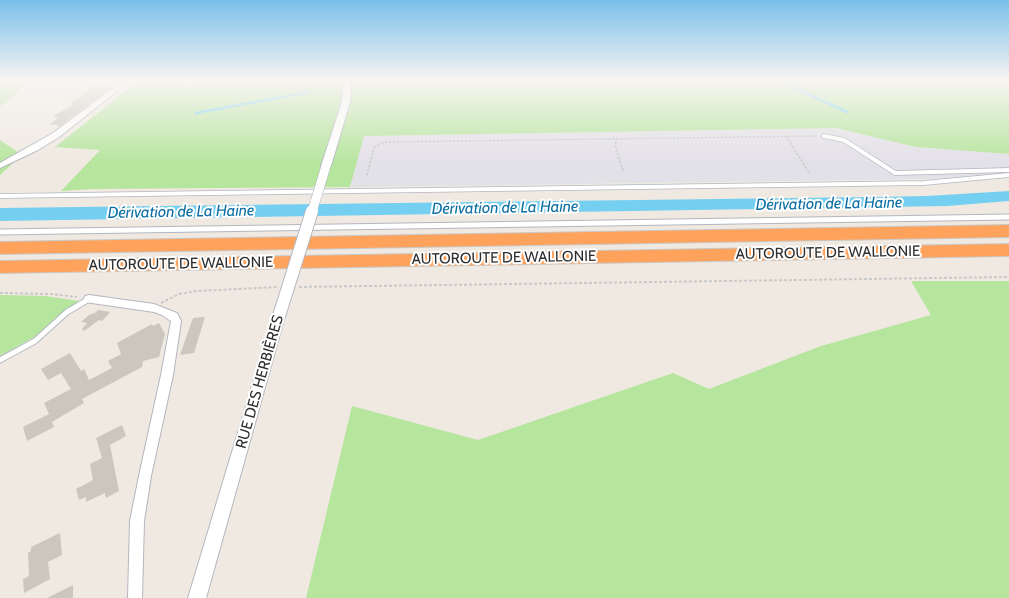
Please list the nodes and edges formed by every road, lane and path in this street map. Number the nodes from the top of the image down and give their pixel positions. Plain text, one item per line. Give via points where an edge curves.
1 (90, 109) edge
2 (344, 109) edge
3 (786, 136) junction
4 (824, 136) joint
5 (618, 138) junction
6 (0, 166) edge
7 (1009, 170) edge
8 (623, 171) dead end
9 (810, 174) dead end
10 (366, 175) dead end
11 (1009, 175) edge
12 (0, 196) edge
13 (1009, 217) edge
14 (0, 232) edge
15 (1009, 232) edge
16 (0, 248) edge
17 (1009, 250) edge
18 (0, 267) edge
19 (1009, 277) edge
20 (281, 287) dead end
21 (297, 287) dead end
22 (0, 293) edge
23 (89, 299) junction
24 (154, 308) junction
25 (0, 360) edge
26 (135, 598) edge
27 (197, 598) edge

1 - 6 street via 56,135
2 - 27 street, RUE DES HERBIÈRES, bridge
3 - 4 path
3 - 5 path
3 - 9 path
4 - 7 lane via 844,140 895,173
5 - 8 path via 615,145
5 - 10 path via 382,143 374,148
11 - 12 lane via 924,183
13 - 14 lane
15 - 16 highway, AUTOROUTE DE WALLONIE
17 - 18 highway, AUTOROUTE DE WALLONIE
19 - 21 path
20 - 24 path via 197,291 179,294
22 - 23 path via 51,294
23 - 24 street
23 - 25 lane via 67,312 34,341
24 - 26 street via 166,312 176,321 168,375 145,476 138,521

